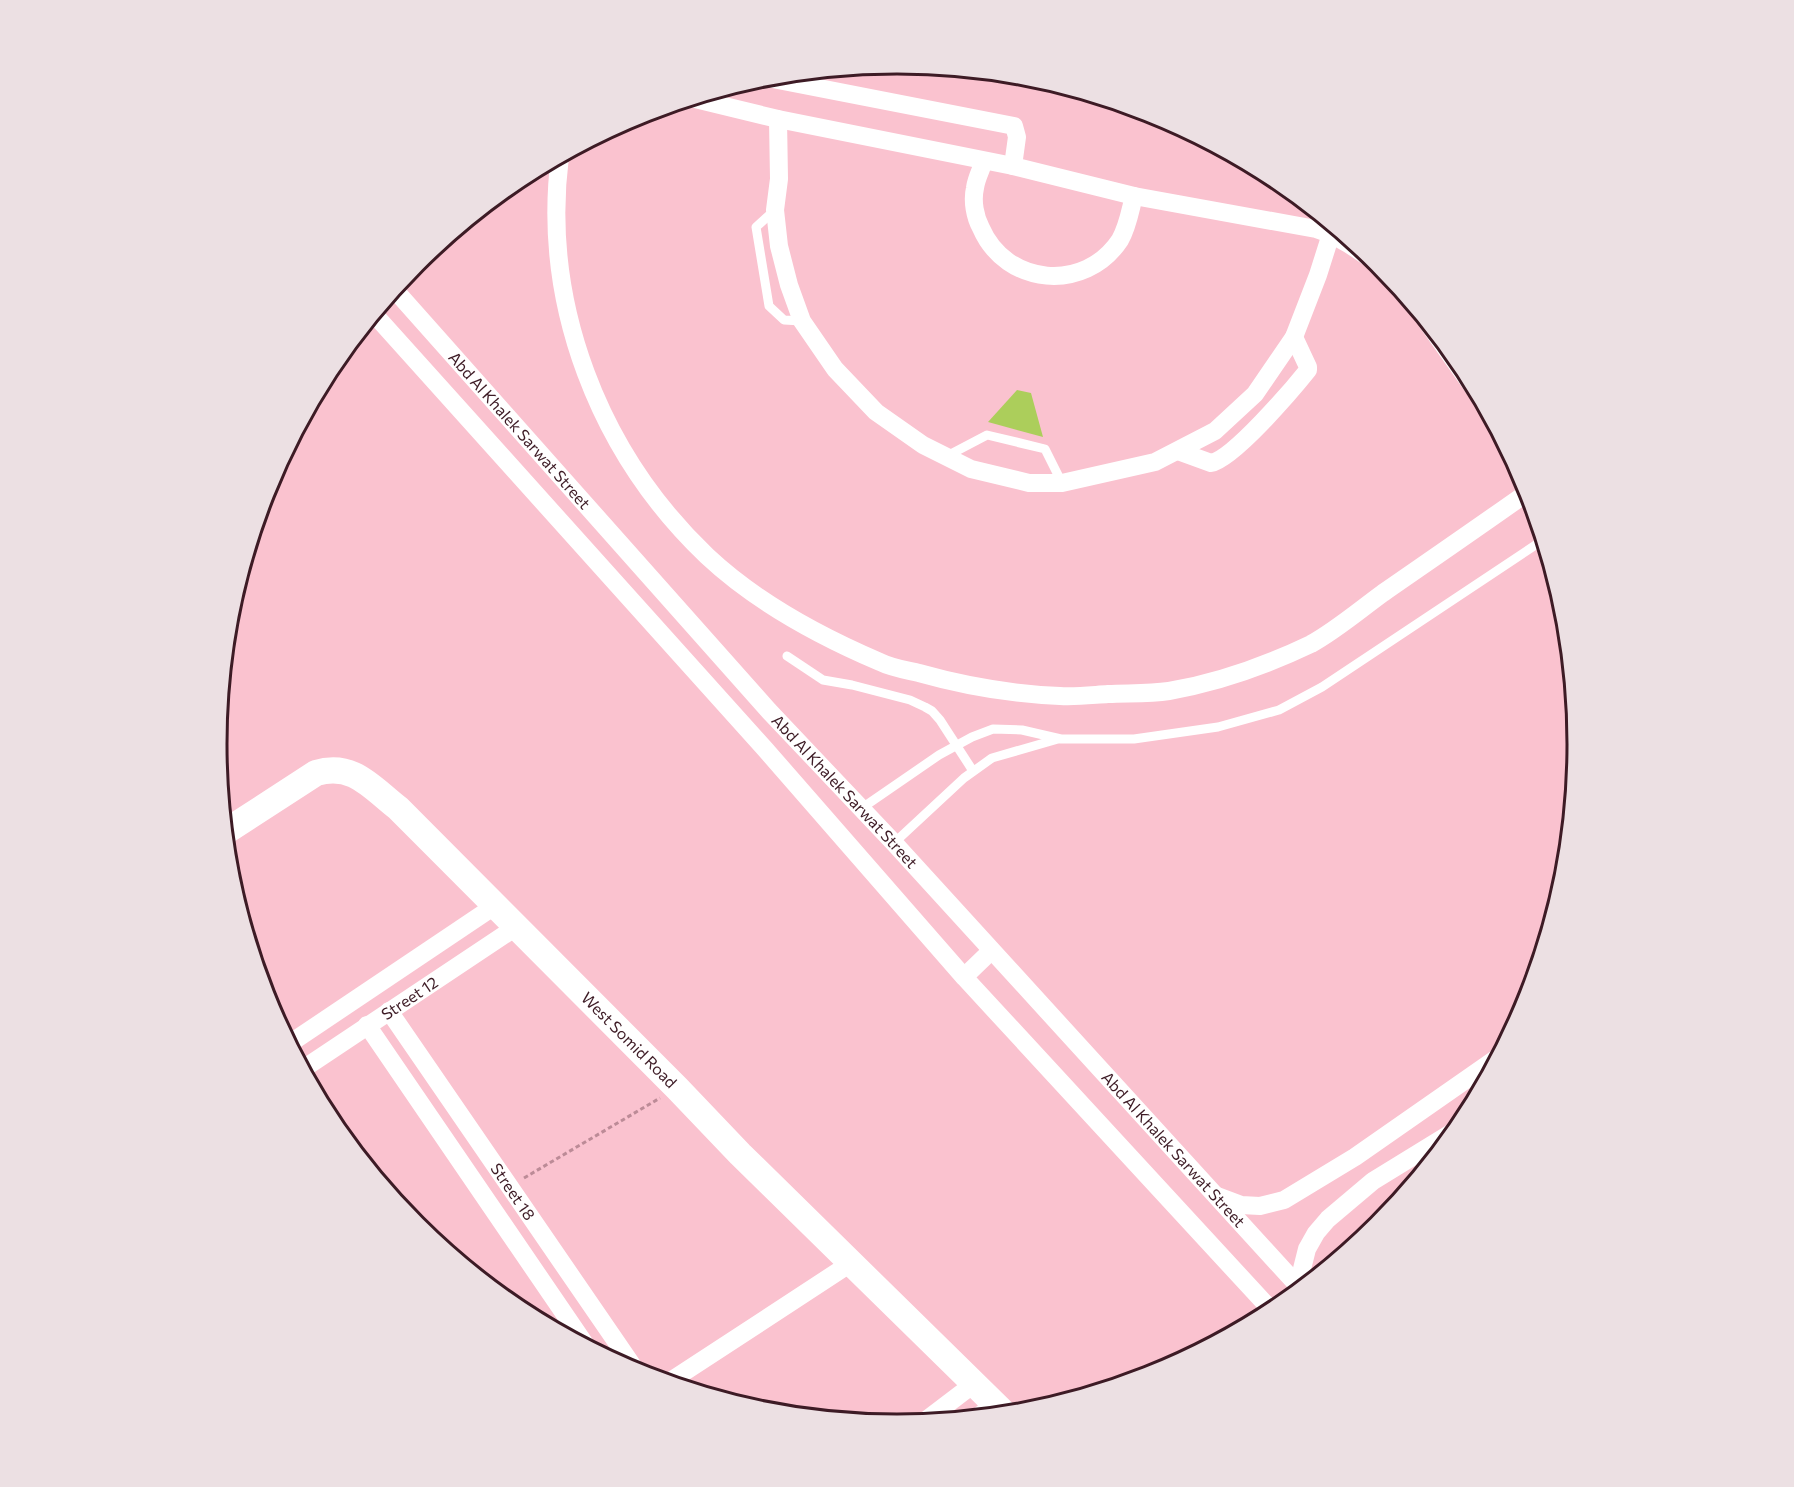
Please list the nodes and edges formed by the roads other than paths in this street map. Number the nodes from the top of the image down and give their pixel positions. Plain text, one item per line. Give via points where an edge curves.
1 (790, 82) edge
2 (706, 102) edge
3 (778, 119) junction
4 (984, 162) junction
5 (559, 165) edge
6 (1013, 166) junction
7 (1134, 196) junction
8 (776, 210) junction
9 (1330, 232) edge
10 (1335, 237) edge
11 (399, 295) edge
12 (379, 319) edge
13 (802, 321) junction
14 (1294, 337) junction
15 (1178, 451) junction
16 (947, 456) junction
17 (1062, 483) junction
18 (1520, 498) edge
19 (1536, 545) edge
20 (787, 656) dead end
21 (1061, 738) junction
22 (957, 745) junction
23 (973, 771) junction
24 (862, 808) junction
25 (233, 827) edge
26 (894, 843) junction
27 (496, 905) junction
28 (516, 927) junction
29 (990, 951) junction
30 (964, 976) junction
31 (389, 1011) junction
32 (367, 1026) junction
33 (296, 1040) edge
34 (310, 1065) edge
35 (1483, 1068) edge
36 (1435, 1143) edge
37 (1355, 1157) junction
38 (1373, 1181) junction
39 (1214, 1195) junction
40 (851, 1263) junction
41 (1302, 1277) edge
42 (1295, 1282) edge
43 (1265, 1303) edge
44 (576, 1331) edge
45 (625, 1355) edge
46 (678, 1376) edge
47 (975, 1383) junction
48 (990, 1407) edge
49 (937, 1412) edge

1 - 6 street via 1014,126 1017,137
2 - 3 street
3 - 4 street
3 - 8 street
4 - 6 street
4 - 7 street via 974,188 976,217 987,243 1007,264 1034,275 1063,276 1108,254 1127,226
5 - 18 street via 563,294 592,392 623,454 656,499 707,555 745,587 803,625 883,664 1001,691 1062,696 1168,691 1244,672 1314,642
6 - 7 street
7 - 9 street
8 - 13 street via 779,246
8 - 13 lane via 756,227 769,306 784,320
10 - 14 street
11 - 24 street, Abd Al Khalek Sarwat Street via 770,711
12 - 30 street, Abd Al Khalek Sarwat Street
13 - 16 street via 835,369 876,412 923,445
14 - 15 street via 1255,394 1215,431
14 - 15 street via 1308,370 1292,391 1215,462
15 - 17 street via 1155,462
16 - 17 street via 971,469 1029,483
16 - 17 lane via 987,435 1045,449
19 - 21 lane via 1322,687 1279,710 1218,727 1134,739
20 - 22 lane via 823,680 925,707 940,720
21 - 22 lane via 993,729
21 - 23 lane via 992,758
22 - 23 lane
22 - 24 lane
23 - 26 lane
24 - 26 street, Abd Al Khalek Sarwat Street
25 - 27 street, West Somid Road via 316,773 342,769 398,807
26 - 29 street, Abd Al Khalek Sarwat Street
27 - 28 street, West Somid Road
27 - 33 street, Street 12
28 - 31 street, Street 12
28 - 40 street, West Somid Road
29 - 30 street
29 - 39 street, Abd Al Khalek Sarwat Street
30 - 43 street, Abd Al Khalek Sarwat Street
31 - 32 street, Street 12
31 - 45 street, Street 18
32 - 34 street, Street 12
32 - 44 street, Street 18
35 - 37 street
36 - 38 street
37 - 38 street
37 - 39 street via 1284,1200 1260,1206
38 - 41 street via 1316,1233 1307,1249
39 - 42 street, Abd Al Khalek Sarwat Street
40 - 46 street
40 - 47 street, West Somid Road
47 - 48 street, West Somid Road
47 - 49 street

